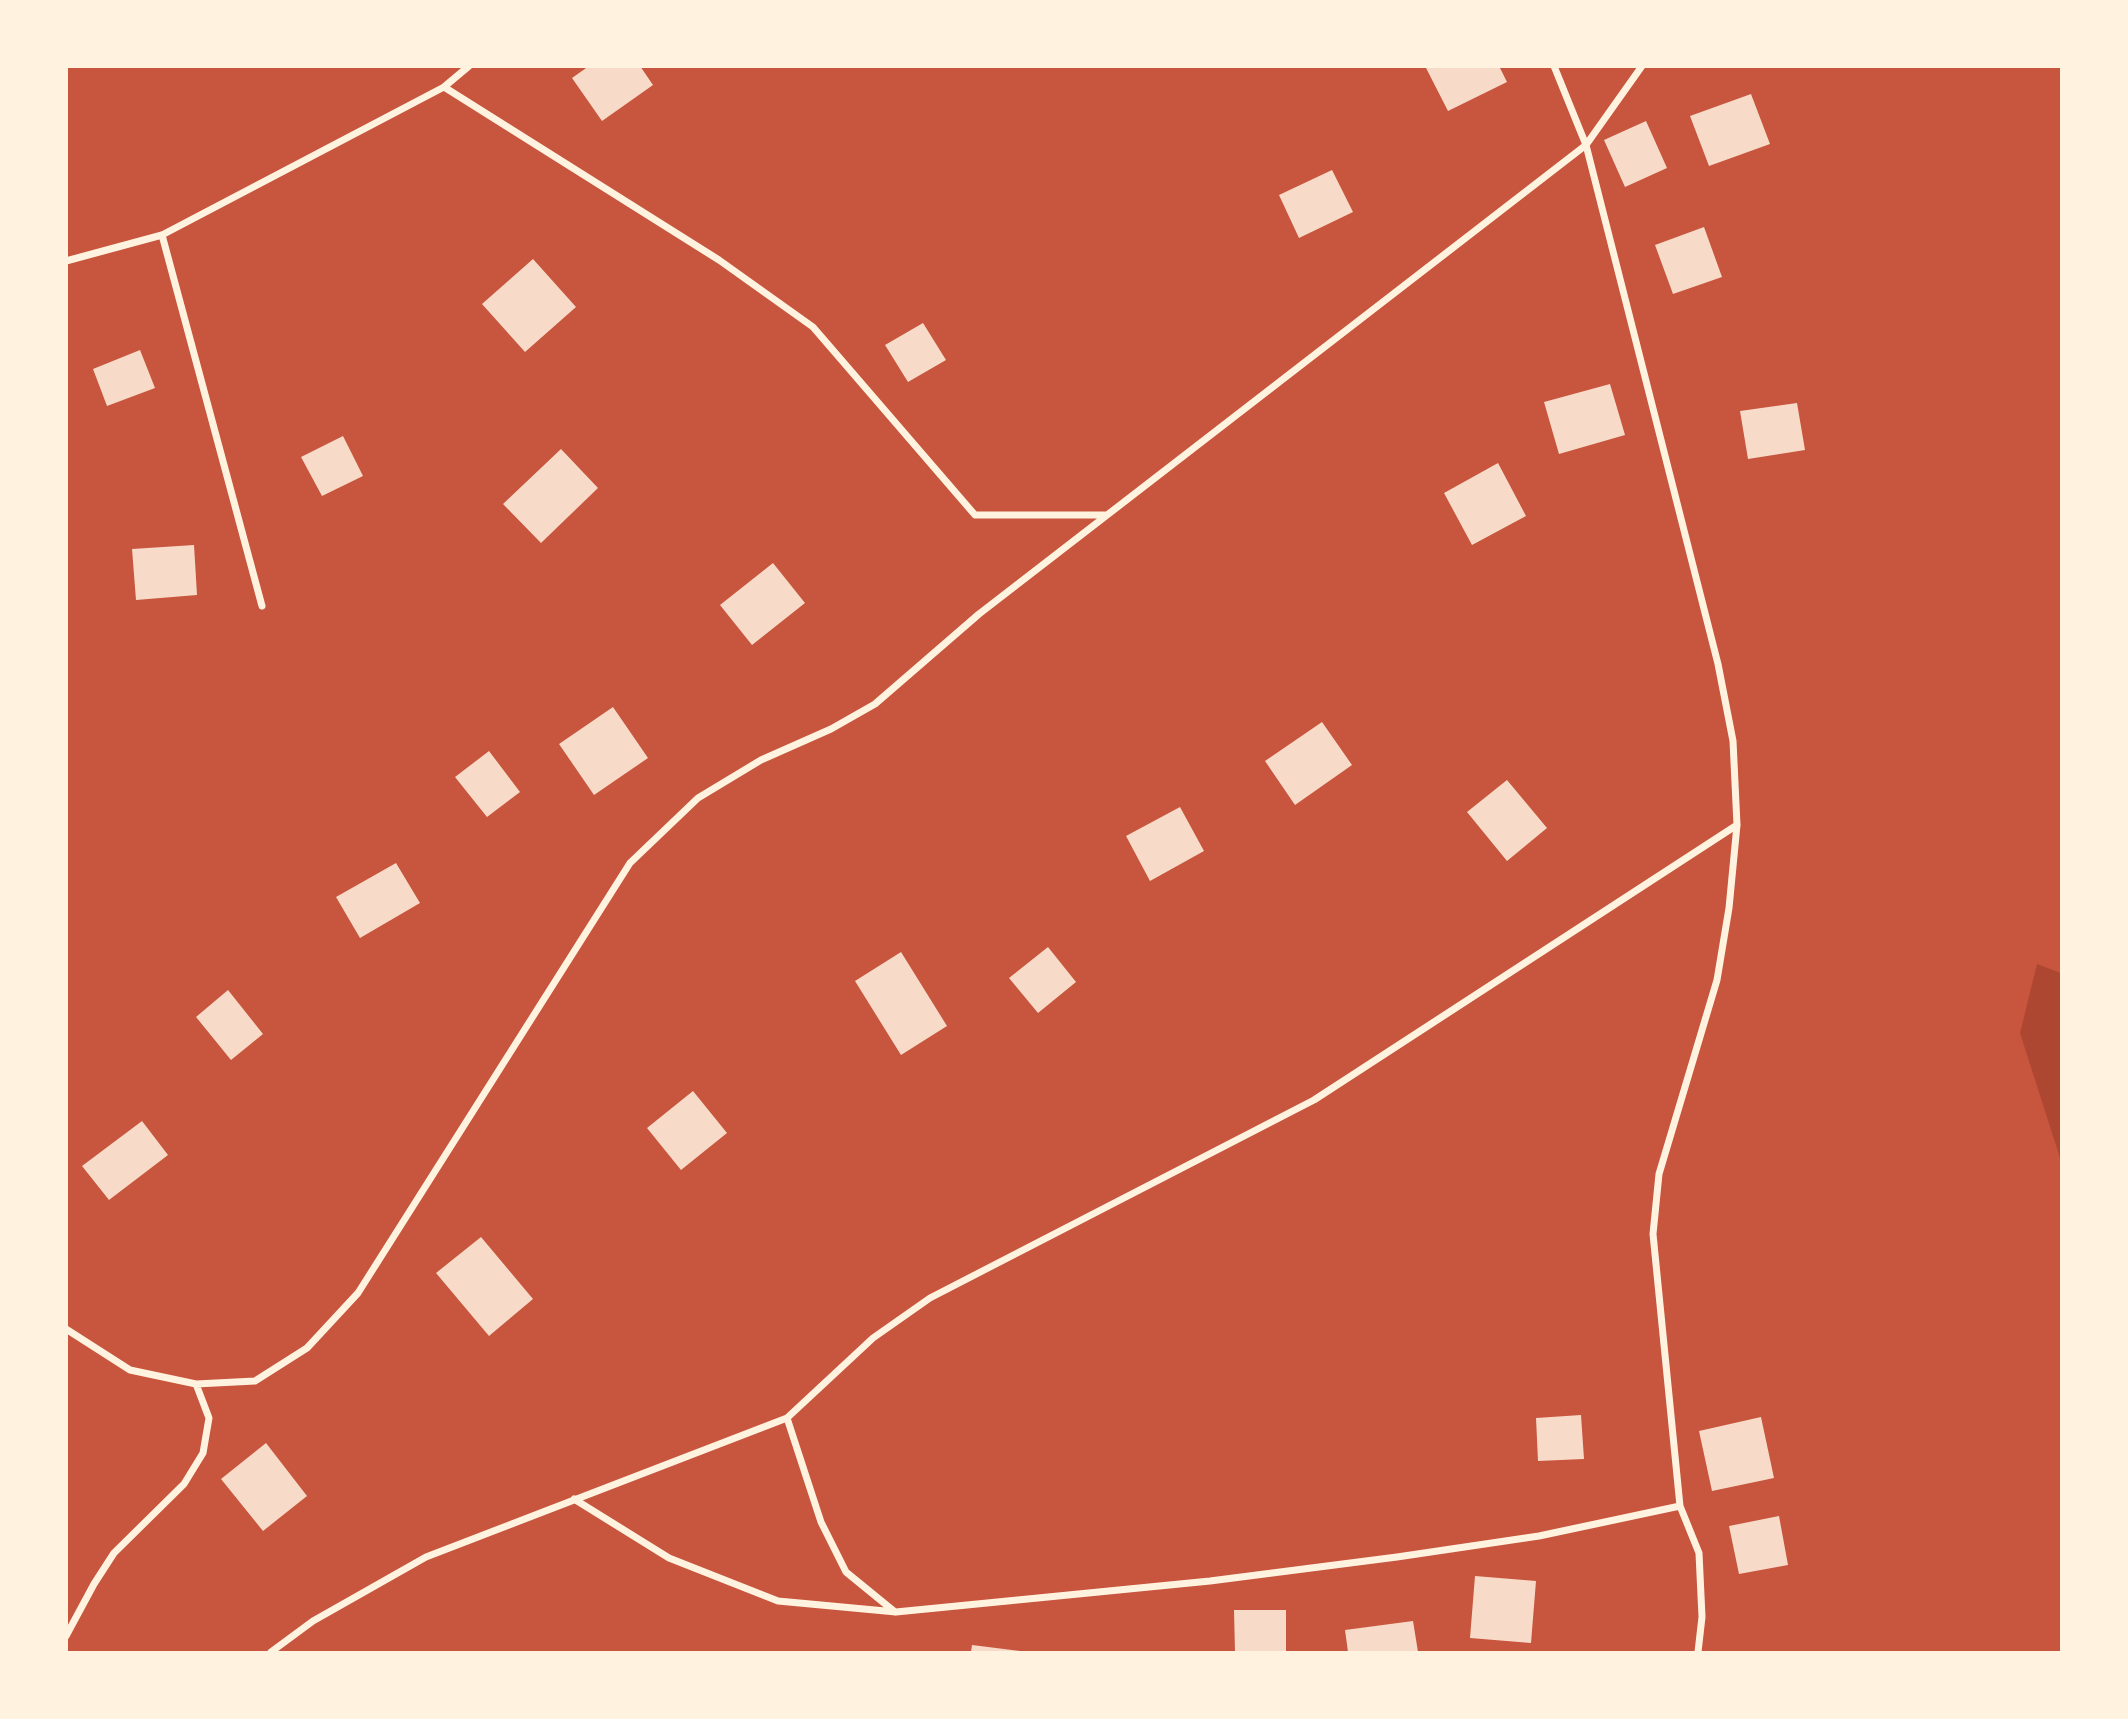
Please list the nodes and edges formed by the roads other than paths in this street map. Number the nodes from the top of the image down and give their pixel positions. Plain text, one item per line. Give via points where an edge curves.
1 (469, 66) edge
2 (1554, 66) edge
3 (1642, 66) edge
4 (444, 87) junction
5 (1586, 145) junction
6 (162, 235) junction
7 (66, 261) edge
8 (1106, 515) junction
9 (262, 606) dead end
10 (1737, 825) junction
11 (66, 1329) edge
12 (195, 1384) junction
13 (787, 1418) junction
14 (574, 1499) junction
15 (1680, 1506) junction
16 (896, 1612) junction
17 (66, 1636) edge
18 (271, 1653) edge
19 (1698, 1653) edge

1 - 4 street
2 - 5 street
3 - 5 street
4 - 6 street
4 - 8 street via 719,260 813,327 975,515
5 - 8 street
5 - 10 street via 1718,664 1733,741
6 - 7 street
6 - 9 street
8 - 12 street via 979,614 875,704 761,760 698,798 630,863 358,1293 307,1348 255,1381
10 - 13 street via 1314,1100 930,1298 873,1338
10 - 15 street via 1717,980 1659,1174 1653,1234
11 - 12 street via 130,1370
12 - 17 street via 209,1418 203,1453 184,1484 114,1553
13 - 14 street
13 - 16 street via 821,1522 846,1572
14 - 16 street via 669,1558 778,1601
14 - 18 street via 426,1557 313,1621
15 - 16 street via 1539,1536 1371,1560
15 - 19 street via 1699,1553 1702,1617

